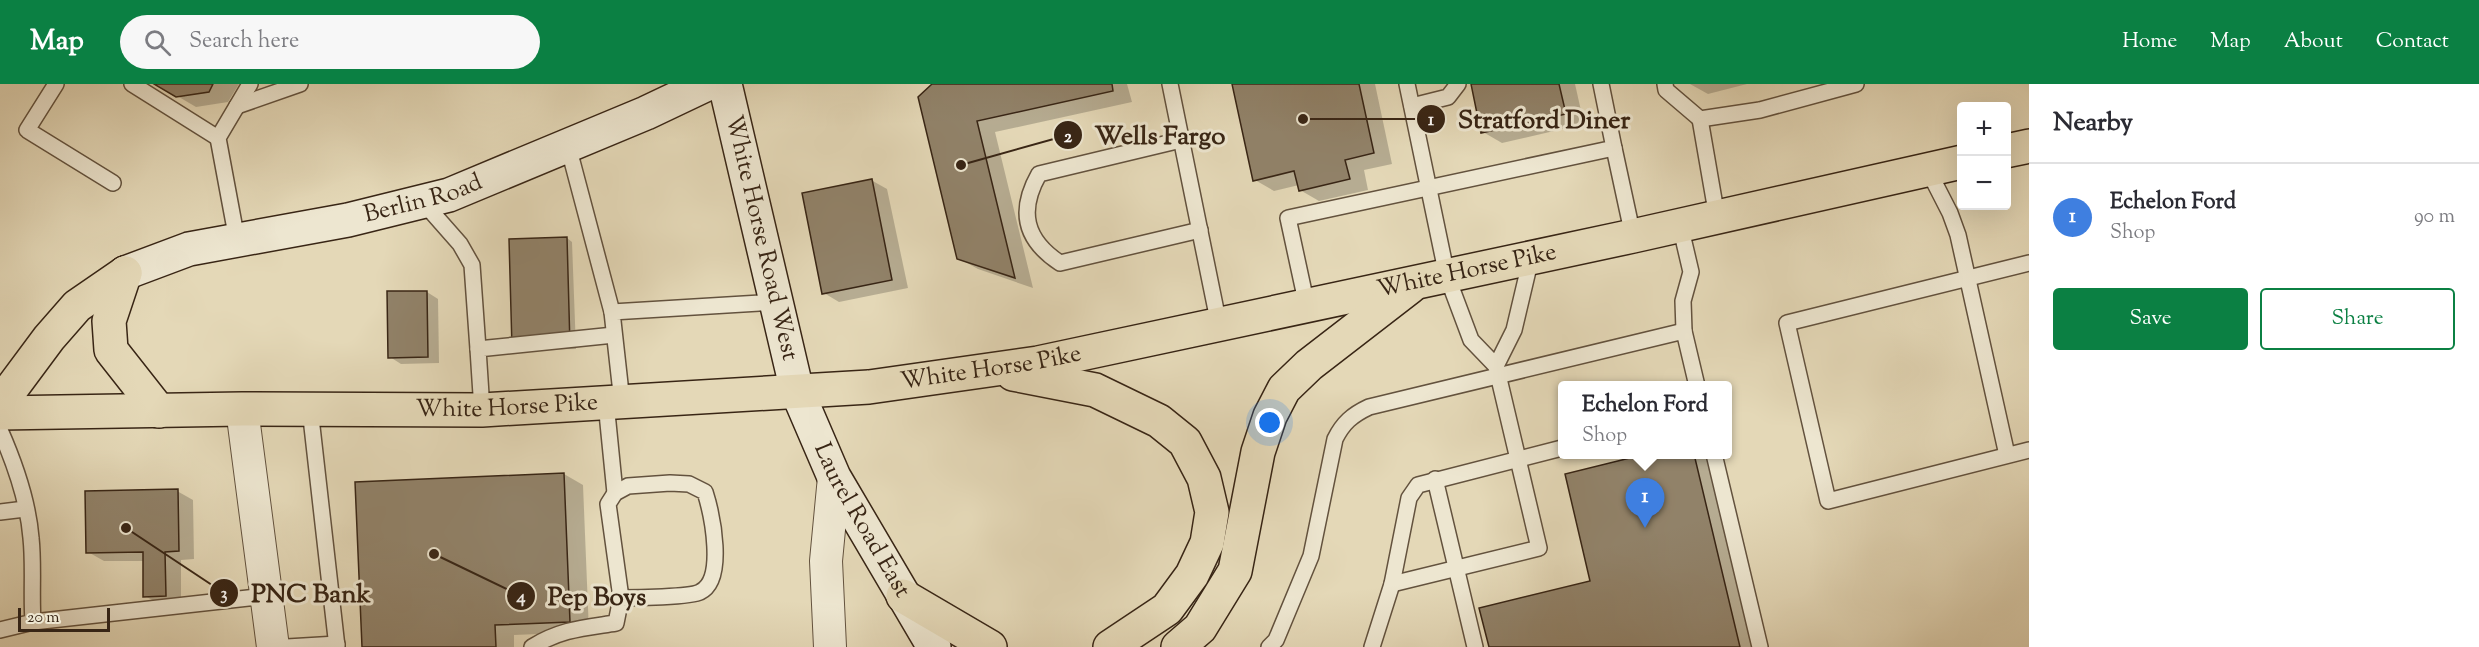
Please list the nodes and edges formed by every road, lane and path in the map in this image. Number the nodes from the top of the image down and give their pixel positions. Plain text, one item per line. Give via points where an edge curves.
1 (56, 84) edge
2 (132, 84) edge
3 (250, 84) edge
4 (300, 84) edge
5 (707, 84) edge
6 (725, 84) edge
7 (1170, 84) edge
8 (1407, 84) edge
9 (1458, 84) edge
10 (1601, 84) edge
11 (1665, 84) edge
12 (1856, 84) edge
13 (237, 106) junction
14 (1412, 106) junction
15 (1700, 119) junction
16 (218, 138) junction
17 (1181, 140) junction
18 (568, 146) junction
19 (2029, 146) edge
20 (1614, 148) junction
21 (2011, 150) edge
22 (1957, 163) edge
23 (1928, 170) junction
24 (113, 183) dead end
25 (1429, 188) junction
26 (423, 202) junction
27 (1717, 217) junction
28 (1680, 225) junction
29 (1200, 230) junction
30 (1633, 236) junction
31 (237, 240) junction
32 (1531, 258) junction
33 (2029, 263) edge
34 (125, 273) junction
35 (1447, 276) junction
36 (1968, 278) junction
37 (1415, 283) junction
38 (776, 302) junction
39 (1307, 306) junction
40 (612, 312) junction
41 (1219, 325) junction
42 (1684, 331) junction
43 (614, 335) junction
44 (478, 349) junction
45 (991, 370) junction
46 (1497, 371) junction
47 (1696, 381) edge
48 (797, 391) junction
49 (614, 402) junction
50 (0, 404) edge
51 (242, 409) junction
52 (310, 409) junction
53 (482, 410) junction
54 (159, 411) junction
55 (0, 413) edge
56 (0, 430) edge
57 (1558, 449) edge
58 (2029, 450) edge
59 (2007, 455) junction
60 (1518, 459) junction
61 (1715, 459) edge
62 (834, 477) junction
63 (1435, 479) junction
64 (615, 493) junction
65 (25, 509) junction
66 (0, 512) edge
67 (1456, 568) junction
68 (1392, 584) junction
69 (266, 596) junction
70 (903, 596) junction
71 (621, 598) junction
72 (33, 622) junction
73 (0, 630) edge
74 (1470, 630) junction
75 (337, 646) edge
76 (273, 647) edge
77 (286, 647) edge
78 (531, 647) edge
79 (830, 647) edge
80 (934, 647) edge
81 (990, 647) edge
82 (1110, 647) edge
83 (1178, 647) edge
84 (1269, 647) edge
85 (1372, 647) edge
86 (1463, 647) edge
87 (1475, 647) edge
88 (1760, 647) edge

1 - 24 lane via 27,130
2 - 16 lane
3 - 13 lane
4 - 13 lane
5 - 18 street, Berlin Road
6 - 38 street, White Horse Road West
7 - 17 lane
8 - 14 lane
9 - 14 lane via 1448,97
10 - 20 lane
11 - 15 lane via 1666,90
12 - 15 lane via 1760,110
13 - 16 lane
14 - 25 lane
15 - 27 lane
16 - 31 lane
17 - 29 lane
17 - 29 lane via 1039,174 1026,207 1028,224 1046,254 1060,263
18 - 26 street, Berlin Road
18 - 40 lane
19 - 21 highway
20 - 25 lane
20 - 30 lane
22 - 23 highway, White Horse Pike
23 - 27 highway, White Horse Pike
23 - 36 lane via 1950,213
25 - 35 lane
25 - 39 lane via 1288,218
26 - 31 street, Berlin Road
26 - 44 lane via 460,244 472,265
27 - 28 highway, White Horse Pike
28 - 30 highway, White Horse Pike
28 - 42 lane via 1691,272 1683,301
29 - 41 lane
30 - 32 highway, White Horse Pike
31 - 34 street, Berlin Road via 189,249
32 - 35 highway, White Horse Pike
32 - 46 lane via 1514,330
33 - 36 lane
34 - 50 highway via 77,306
34 - 54 highway via 109,321 111,350
35 - 37 highway, White Horse Pike
35 - 46 lane via 1471,340
36 - 59 lane
36 - 59 lane via 1787,323 1806,413 1828,501
37 - 39 highway, White Horse Pike
37 - 83 highway via 1284,389 1258,452 1236,571 1200,628
38 - 40 lane
38 - 48 street, White Horse Road West
39 - 41 highway, White Horse Pike
40 - 43 lane
41 - 45 highway, White Horse Pike
42 - 46 lane
42 - 47 lane
43 - 44 lane
43 - 49 lane
44 - 53 lane
45 - 48 highway, White Horse Pike via 869,387
45 - 82 highway via 1095,390 1159,421 1185,442 1204,478 1212,512 1207,543 1192,575 1167,609
46 - 60 lane
46 - 84 lane via 1369,407 1342,425 1335,439 1311,556 1276,640
48 - 49 highway, White Horse Pike
48 - 62 street, Laurel Road East
49 - 53 highway, White Horse Pike
49 - 64 lane
51 - 52 highway, White Horse Pike
51 - 54 highway, White Horse Pike
51 - 69 street
52 - 53 highway, White Horse Pike
52 - 75 lane
54 - 55 highway, White Horse Pike
56 - 65 lane via 19,474
57 - 60 lane
58 - 59 lane
60 - 63 lane
60 - 67 lane via 1539,548
61 - 88 lane
62 - 70 street, Laurel Road East
62 - 79 street via 826,561
63 - 67 lane
63 - 68 lane via 1418,485 1409,498
64 - 71 lane via 608,504
64 - 71 lane via 628,486 670,483 689,484 705,492 711,513 715,572 700,592
65 - 66 lane
65 - 72 lane via 31,537
67 - 68 lane
67 - 74 lane
68 - 85 lane
69 - 72 lane
69 - 76 street
70 - 80 street, Laurel Road East
70 - 81 highway
71 - 78 lane via 616,623 575,628
72 - 73 lane
74 - 86 lane
74 - 87 lane
75 - 77 lane

